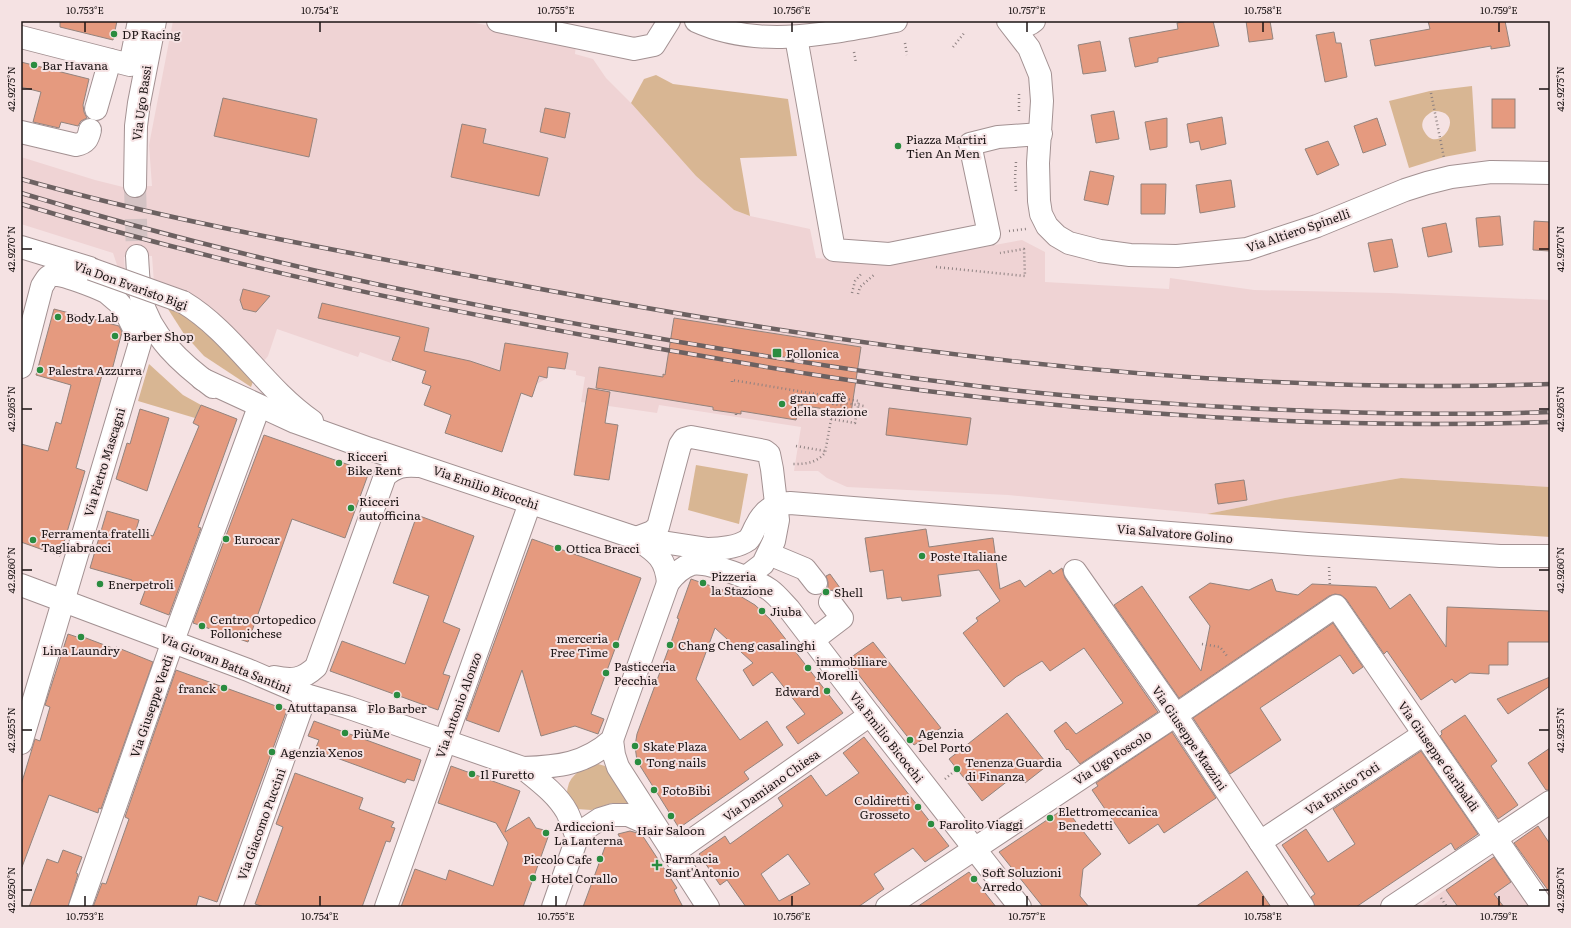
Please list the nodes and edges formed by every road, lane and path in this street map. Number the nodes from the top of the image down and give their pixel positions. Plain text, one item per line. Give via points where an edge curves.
1 (139, 21) edge
2 (155, 21) edge
3 (498, 21) edge
4 (669, 21) edge
5 (696, 21) edge
6 (896, 21) edge
7 (1008, 21) edge
8 (1034, 21) edge
9 (965, 32) dead end
10 (21, 37) edge
11 (796, 37) junction
12 (905, 43) dead end
13 (953, 47) dead end
14 (854, 52) dead end
15 (907, 55) dead end
16 (120, 63) junction
17 (856, 63) dead end
18 (1019, 93) dead end
19 (1431, 93) dead end
20 (96, 109) dead end
21 (90, 130) dead end
22 (21, 132) edge
23 (1040, 134) junction
24 (1019, 135) junction
25 (1550, 173) edge
26 (1451, 177) junction
27 (135, 186) tunnel mouth
28 (1017, 193) dead end
29 (1026, 224) dead end
30 (993, 244) junction
31 (21, 247) edge
32 (137, 256) tunnel mouth
33 (931, 266) dead end
34 (864, 271) dead end
35 (877, 273) dead end
36 (852, 292) dead end
37 (858, 294) dead end
38 (21, 367) edge
39 (202, 379) junction
40 (732, 382) dead end
41 (805, 392) junction
42 (835, 393) dead end
43 (804, 396) junction
44 (834, 397) junction
45 (802, 405) dead end
46 (864, 406) dead end
47 (256, 415) junction
48 (831, 419) junction
49 (336, 438) junction
50 (796, 446) dead end
51 (370, 449) junction
52 (825, 451) junction
53 (793, 464) dead end
54 (424, 466) junction
55 (385, 476) junction
56 (530, 503) junction
57 (776, 512) junction
58 (636, 538) junction
59 (740, 543) junction
60 (769, 554) junction
61 (1550, 556) edge
62 (1329, 567) dead end
63 (1075, 571) dead end
64 (746, 577) junction
65 (668, 583) junction
66 (816, 583) dead end
67 (1329, 584) dead end
68 (21, 586) edge
69 (63, 601) junction
70 (830, 602) dead end
71 (1336, 606) joint
72 (813, 640) junction
73 (173, 641) junction
74 (1202, 644) dead end
75 (1228, 659) dead end
76 (316, 667) junction
77 (248, 670) junction
78 (306, 695) junction
79 (347, 707) junction
80 (870, 715) junction
81 (1176, 715) junction
82 (1424, 734) junction
83 (612, 740) junction
84 (445, 742) junction
85 (21, 743) edge
86 (523, 768) junction
87 (1550, 802) edge
88 (655, 827) junction
89 (577, 838) junction
90 (1496, 838) junction
91 (1260, 842) junction
92 (973, 849) junction
93 (672, 854) junction
94 (1438, 894) dead end
95 (80, 907) edge
96 (231, 907) edge
97 (386, 907) edge
98 (553, 907) edge
99 (708, 907) edge
100 (887, 907) edge
101 (1020, 907) edge
102 (1303, 907) edge
103 (1392, 907) edge
104 (1447, 907) edge
105 (1543, 907) edge

1 - 16 street
2 - 27 street, Via Ugo Bassi via 136,126
3 - 4 street via 634,50 654,45
5 - 11 street via 751,36
6 - 11 street
7 - 8 street via 1019,26
7 - 23 street, Via Altiero Spinelli via 1029,48 1040,75
9 - 13 path
10 - 16 street
11 - 30 street via 834,250 889,254
12 - 15 path
14 - 17 path
16 - 20 street
18 - 24 path
19 - 26 path via 1444,157
21 - 22 street via 88,140 84,144 76,145
23 - 24 street
23 - 26 street, Via Altiero Spinelli via 1039,201 1041,214 1047,226 1057,236 1069,242 1130,255 1177,256 1247,249 1317,226 1405,190
24 - 28 path via 1015,178
24 - 30 street via 970,144
25 - 26 street, Via Altiero Spinelli via 1491,172
29 - 30 path via 1029,229
30 - 33 path via 1024,249 1025,276
31 - 49 street, Via Don Evaristo Bigi, bridge via 183,302 206,317 294,407
32 - 39 street, Via Emilio Bicocchi via 141,296 149,319 169,348
34 - 36 path via 855,281
35 - 37 path via 860,287
38 - 69 street, Via Pietro Mascagni via 42,286 52,275 87,284 105,292 118,302 130,318 140,343
39 - 47 street, Via Emilio Bicocchi
39 - 49 street, Via Emilio Bicocchi
40 - 41 path
41 - 43 path
41 - 44 path
42 - 44 path
43 - 45 path
43 - 46 path, bridge
44 - 48 path via 833,404 847,406 846,416 832,414
44 - 48 path via 859,401 855,423
47 - 49 street, Via Emilio Bicocchi via 297,429
47 - 73 street, Via Giuseppe Verdi
48 - 52 path
49 - 51 street, Via Emilio Bicocchi
50 - 52 path
51 - 54 street, Via Emilio Bicocchi
51 - 55 street via 381,462
52 - 53 path via 814,462
54 - 55 street via 404,465
54 - 56 street, Via Emilio Bicocchi
55 - 76 street
56 - 58 street, Via Emilio Bicocchi
56 - 84 street, Via Antonio Alonzo
57 - 58 street via 768,452 688,438 680,445 658,527
57 - 59 street via 763,514 752,535
57 - 60 street via 774,541
57 - 61 street, Via Salvatore Golino via 783,503 1308,544 1500,556
58 - 59 street via 708,549
58 - 65 street via 659,556 665,566
59 - 64 street via 737,563
60 - 64 street via 763,564
60 - 66 street via 805,569
62 - 67 path
63 - 81 street, Via Giuseppe Mazzini
64 - 65 street, Via Emilio Bicocchi via 706,564 692,564 677,573
64 - 72 street, Via Emilio Bicocchi via 773,593
65 - 83 street
68 - 69 street, Via Giovan Batta Santini
69 - 73 street, Via Giovan Batta Santini
69 - 85 street, Via Pietro Mascagni
70 - 72 street via 842,618
71 - 81 street, Via Ugo Foscolo
71 - 82 street, Via Giuseppe Garibaldi
72 - 80 street, Via Emilio Bicocchi
73 - 77 street, Via Giovan Batta Santini
73 - 95 street, Via Giuseppe Verdi
74 - 75 path via 1220,647
76 - 77 street via 308,675 293,679
76 - 79 street via 320,684
77 - 78 street, Via Giovan Batta Santini
78 - 79 street, Via Giovan Batta Santini
78 - 96 street, Via Giacomo Puccini
79 - 84 street, Via Giovan Batta Santini
80 - 92 street, Via Emilio Bicocchi
80 - 93 street, Via Damiano Chiesa
81 - 91 street, Via Giuseppe Mazzini
81 - 92 street, Via Ugo Foscolo
82 - 90 street, Via Giuseppe Garibaldi
82 - 91 street, Via Enrico Toti
83 - 86 street via 600,750 573,763 550,768
83 - 88 street via 618,767
84 - 86 street, Via Giovan Batta Santini
84 - 97 street, Via Antonio Alonzo
86 - 89 street via 558,799 567,812
87 - 90 street
88 - 89 street via 628,815 614,815 600,819
88 - 93 street
89 - 98 street
90 - 103 street
90 - 105 street, Via Giuseppe Garibaldi
91 - 102 street, Via Giuseppe Mazzini
92 - 100 street, Via Ugo Foscolo
92 - 101 street, Via Emilio Bicocchi
93 - 99 street
94 - 104 path

